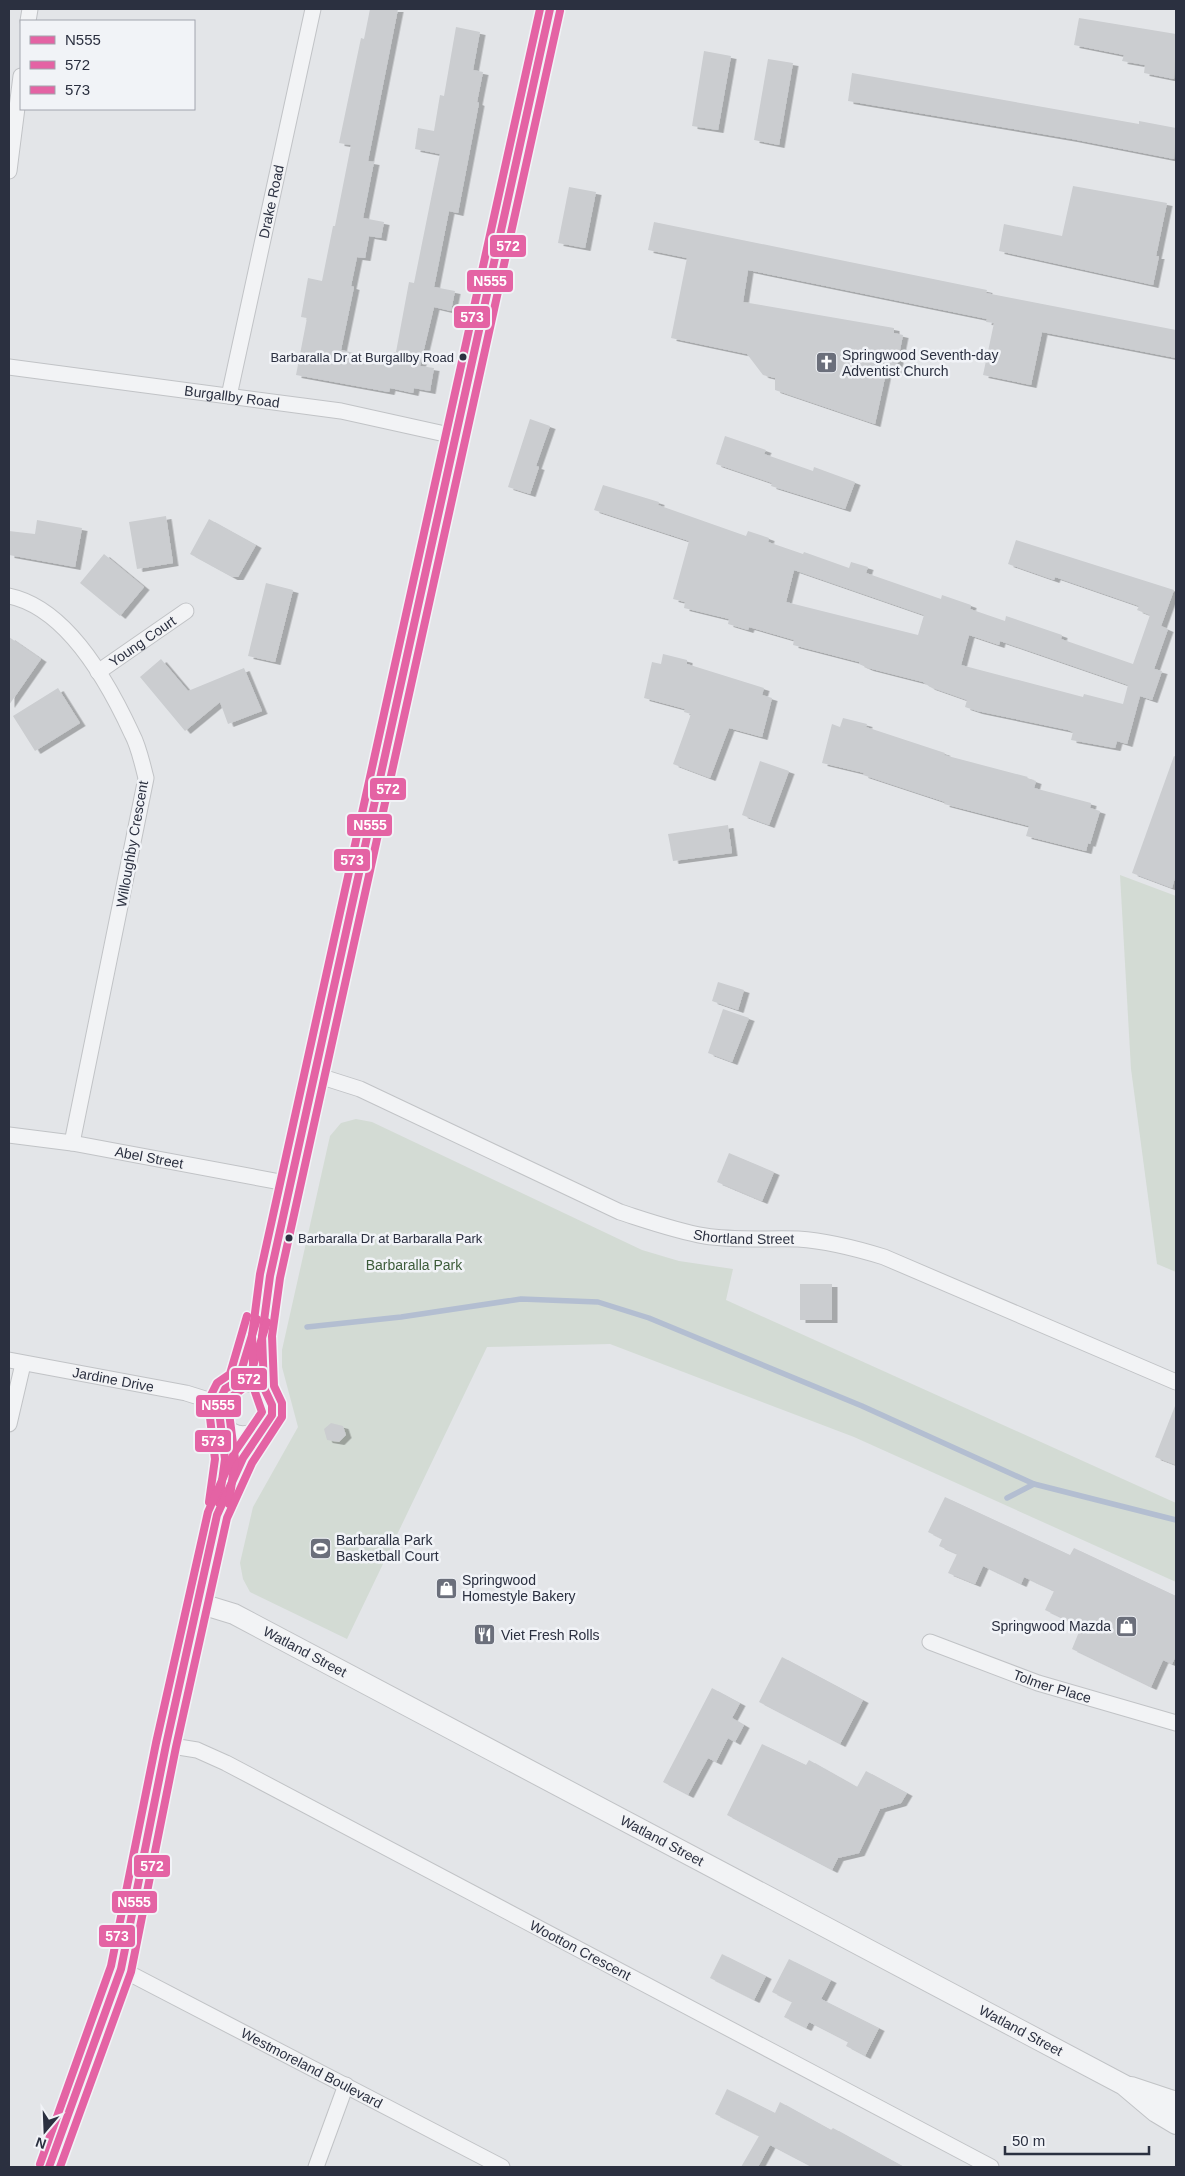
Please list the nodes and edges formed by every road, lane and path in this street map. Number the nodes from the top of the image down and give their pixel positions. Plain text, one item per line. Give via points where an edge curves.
1 (313, 9) edge
2 (550, 9) edge
3 (20, 84) edge
4 (9, 171) edge
5 (9, 367) edge
6 (229, 396) junction
7 (454, 436) junction
8 (9, 596) edge
9 (186, 611) dead end
10 (98, 672) junction
11 (316, 1075) junction
12 (9, 1135) edge
13 (72, 1143) junction
14 (290, 1184) junction
15 (270, 1276) junction
16 (16, 1362) edge
17 (238, 1381) junction
18 (1176, 1382) edge
19 (264, 1388) junction
20 (218, 1402) junction
21 (9, 1424) edge
22 (222, 1424) junction
23 (261, 1431) junction
24 (217, 1515) junction
25 (198, 1603) junction
26 (930, 1642) dead end
27 (1176, 1723) edge
28 (166, 1745) junction
29 (121, 1970) junction
30 (346, 2085) junction
31 (1124, 2085) junction
32 (1176, 2102) edge
33 (1176, 2124) edge
34 (49, 2167) edge
35 (316, 2167) edge
36 (502, 2167) edge
37 (991, 2167) edge

1 - 6 street, Drake Road
2 - 7 street
3 - 4 street
5 - 6 street, Burgallby Road
6 - 7 street, Burgallby Road via 341,411
7 - 11 street
8 - 10 street, Willoughby Crescent via 22,598 61,624
9 - 10 street, Young Court
10 - 13 street, Willoughby Crescent via 133,735 146,778
11 - 14 street
11 - 18 street, Shortland Street via 360,1089 620,1212 705,1236 748,1240 797,1239 840,1244 884,1256
12 - 13 street, Abel Street
13 - 14 street, Abel Street
14 - 15 street
15 - 17 street
15 - 19 street via 262,1336
16 - 20 street, Jardine Drive via 186,1393
16 - 21 street
17 - 19 street via 256,1383
17 - 20 street via 225,1389
19 - 23 street via 272,1406 272,1415
20 - 22 street
22 - 23 street via 244,1436
22 - 24 street via 225,1459
23 - 24 street via 243,1458
24 - 25 street
25 - 28 street
25 - 31 street, Watland Street via 234,1614
26 - 27 street, Tolmer Place via 1038,1683
28 - 29 street
28 - 37 street, Wootton Crescent via 197,1750 226,1763
29 - 30 street, Westmoreland Boulevard
29 - 34 street
30 - 35 street
30 - 36 street, Westmoreland Boulevard
31 - 32 street, Watland Street
31 - 33 street, Watland Street

